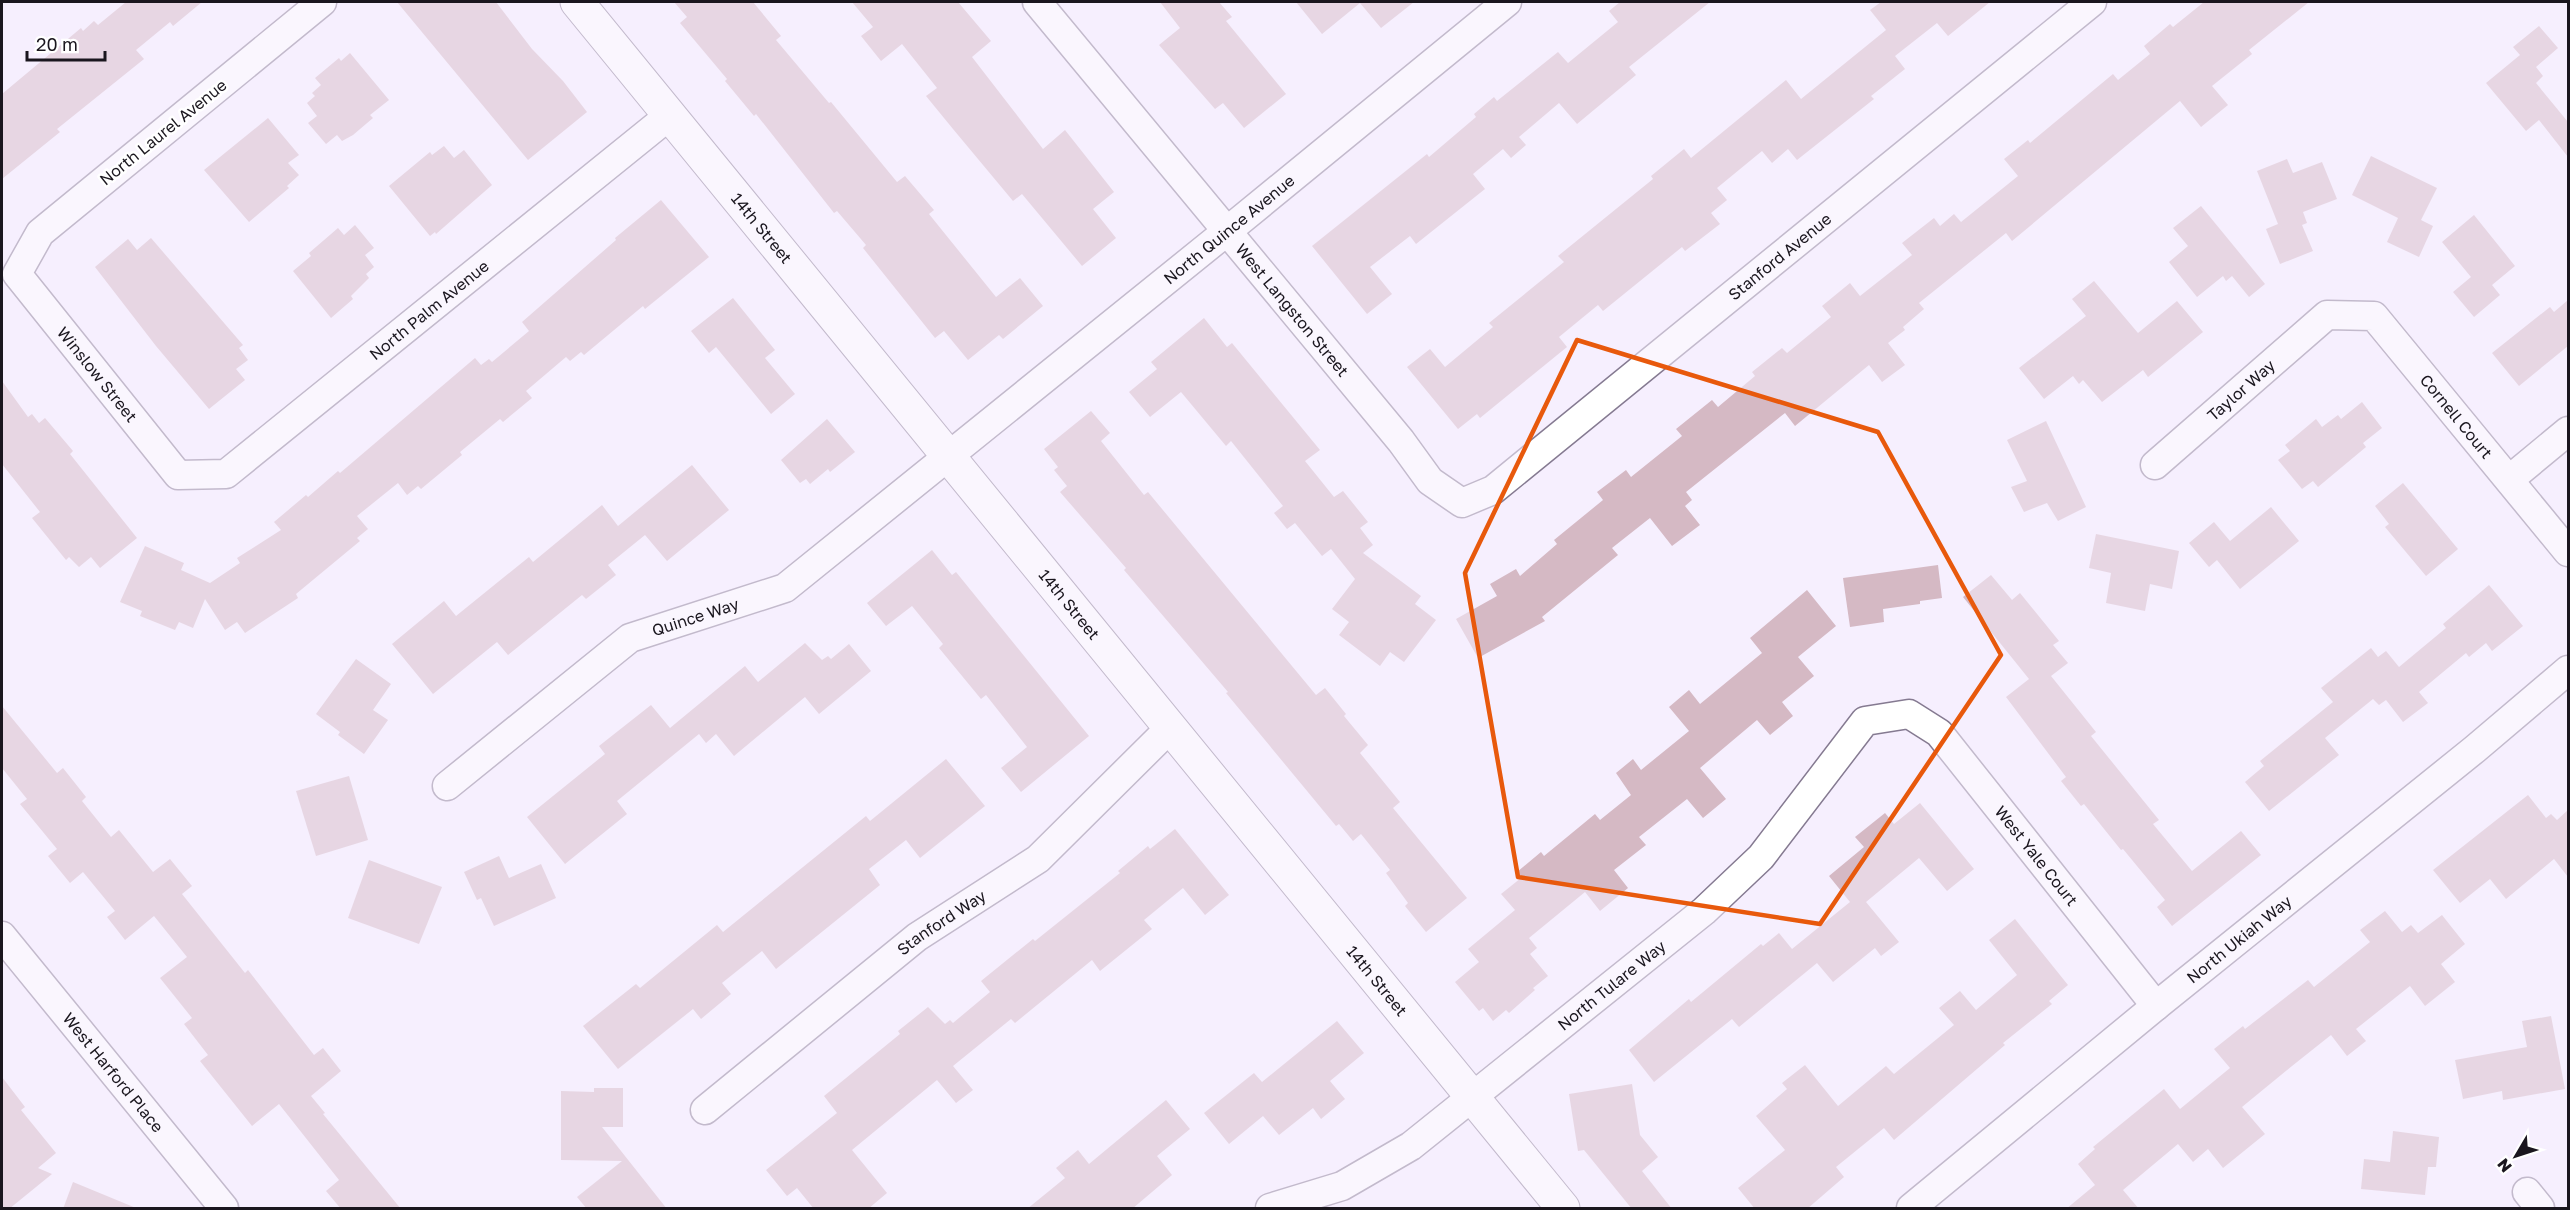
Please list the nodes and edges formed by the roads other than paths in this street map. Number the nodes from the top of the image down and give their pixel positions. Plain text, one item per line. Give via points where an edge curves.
1 (322, 2) edge
2 (577, 2) edge
3 (1037, 2) edge
4 (1507, 2) edge
5 (2092, 2) edge
6 (670, 115) junction
7 (1226, 232) junction
8 (18, 274) joint
9 (2327, 315) joint
10 (2568, 431) edge
11 (950, 456) junction
12 (2155, 465) dead end
13 (178, 475) joint
14 (2510, 479) junction
15 (1462, 503) joint
16 (2568, 552) edge
17 (2568, 670) edge
18 (1909, 714) joint
19 (1170, 728) junction
20 (447, 786) dead end
21 (2, 936) edge
22 (2156, 1006) junction
23 (1473, 1097) junction
24 (705, 1110) dead end
25 (224, 1209) edge
26 (1270, 1209) edge
27 (1563, 1209) edge
28 (1911, 1209) edge

1 - 8 street, North Laurel Avenue via 40,233
2 - 6 street, 14th Street
3 - 7 street, West Langston Street
4 - 7 street, North Quince Avenue
5 - 15 street, Stanford Avenue via 1501,484
6 - 11 street, 14th Street
6 - 13 street, North Palm Avenue via 226,474
7 - 11 street, North Quince Avenue
7 - 15 street, West Langston Street via 1430,481
8 - 13 street, Winslow Street
9 - 12 street, Taylor Way
9 - 14 street, Cornell Court via 2374,316
10 - 14 street
11 - 19 street, 14th Street
11 - 20 street, Quince Way via 785,588 630,638
14 - 16 street, Cornell Court
17 - 22 street, North Ukiah Way via 2475,750
18 - 22 street, West Yale Court via 1939,733
18 - 23 street, North Tulare Way via 1865,721 1761,857 1704,911
19 - 23 street, 14th Street
19 - 24 street, Stanford Way via 1038,859 917,938
21 - 25 street, West Harford Place
22 - 28 street, North Ukiah Way
23 - 26 street, North Tulare Way via 1411,1146 1342,1185
23 - 27 street, 14th Street

